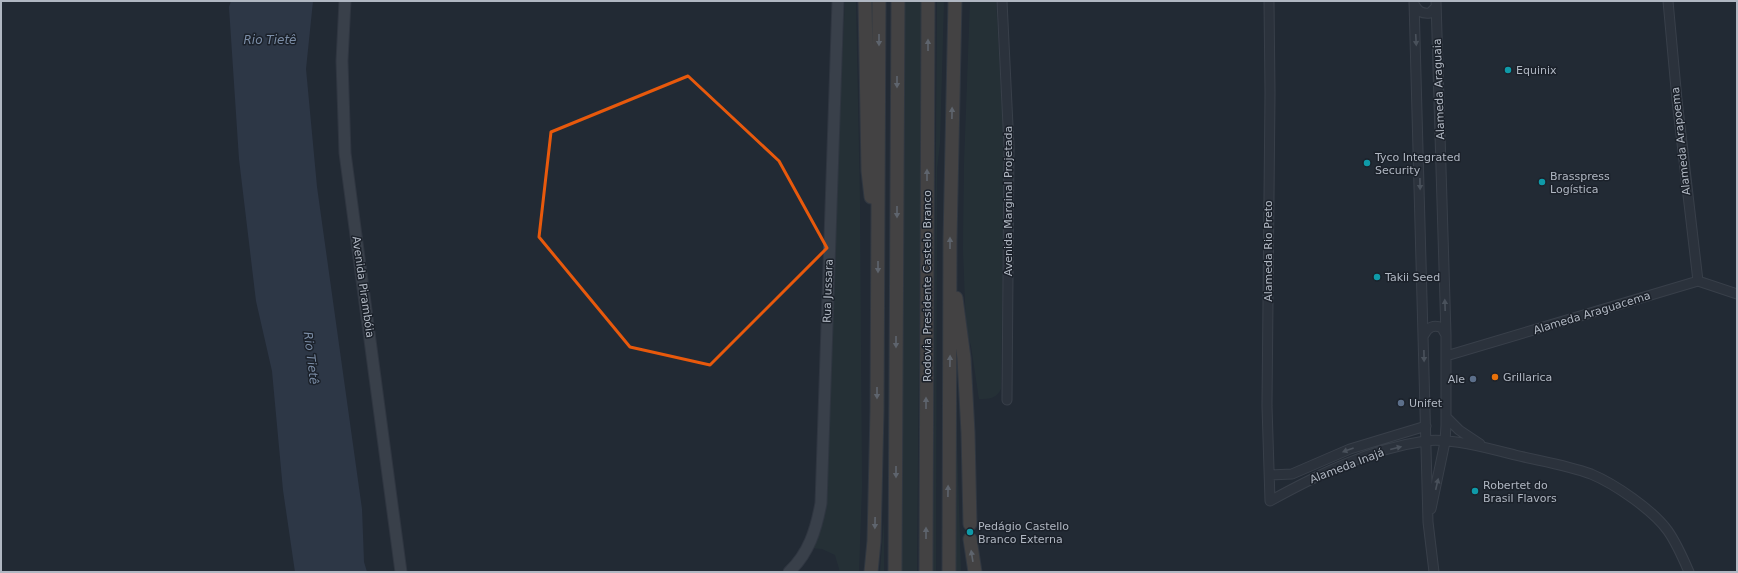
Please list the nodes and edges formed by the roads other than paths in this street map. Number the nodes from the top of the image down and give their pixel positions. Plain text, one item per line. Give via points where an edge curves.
1 (345, 1) edge
2 (838, 1) edge
3 (865, 1) edge
4 (879, 1) edge
5 (898, 1) edge
6 (928, 1) edge
7 (955, 1) edge
8 (961, 1) edge
9 (1002, 1) edge
10 (1269, 1) edge
11 (1668, 1) edge
12 (1414, 2) edge
13 (1436, 4) edge
14 (1415, 23) junction
15 (1437, 24) junction
16 (953, 55) junction
17 (878, 228) junction
18 (1698, 281) junction
19 (950, 282) junction
20 (1737, 294) edge
21 (1424, 335) junction
22 (1446, 335) junction
23 (1446, 356) junction
24 (1007, 400) dead end
25 (1446, 417) junction
26 (1426, 426) junction
27 (1426, 440) junction
28 (1446, 442) junction
29 (1483, 446) junction
30 (1270, 475) junction
31 (1270, 501) joint
32 (1428, 522) junction
33 (970, 524) dead end
34 (970, 539) dead end
35 (401, 572) edge
36 (789, 572) edge
37 (871, 572) edge
38 (895, 572) edge
39 (926, 572) edge
40 (948, 572) edge
41 (975, 572) edge
42 (1434, 572) edge
43 (1688, 572) edge

1 - 35 main road, Avenida Pirambóia via 342,61 346,153
2 - 36 main road, Rua Jussara via 821,503 810,543
3 - 17 highway via 868,171
4 -> 17 highway
5 -> 38 highway
39 -> 6 highway, Rodovia Presidente Castelo Branco
7 - 16 highway
8 - 16 highway
9 - 24 street, Avenida Marginal Projetada via 1009,147
10 - 30 street, Alameda Rio Preto via 1267,406
11 - 18 street, Alameda Arapoema
12 - 13 street via 1423,13 1430,13
12 - 14 street, Alameda Araguaia
13 - 15 street, Alameda Araguaia
14 - 15 street via 1427,18
14 -> 21 street, Alameda Araguaia
22 -> 15 street, Alameda Araguaia
19 -> 16 highway
17 -> 37 highway via 877,426
18 - 20 street
18 - 23 street, Alameda Araguacema
19 - 33 highway via 959,316 964,358
40 -> 19 highway
21 - 22 street via 1428,328 1435,326 1442,328
21 -> 26 street, Alameda Araguaia
22 - 23 street, Alameda Araguaia
23 - 25 street, Alameda Araguaia
25 - 28 street, Alameda Araguaia
25 - 29 street via 1459,430
26 - 27 street, Alameda Araguaia
26 -> 30 street, Alameda Inajá via 1350,449 1292,474
27 - 28 street
31 -> 27 street, Alameda Inajá via 1357,460
27 - 32 street, Alameda Araguaia
28 - 29 street
32 -> 28 street, Alameda Araguaia
29 - 43 street via 1579,470 1610,484 1662,523 1676,544
30 - 31 street, Alameda Rio Preto
32 - 42 street
41 -> 34 highway

